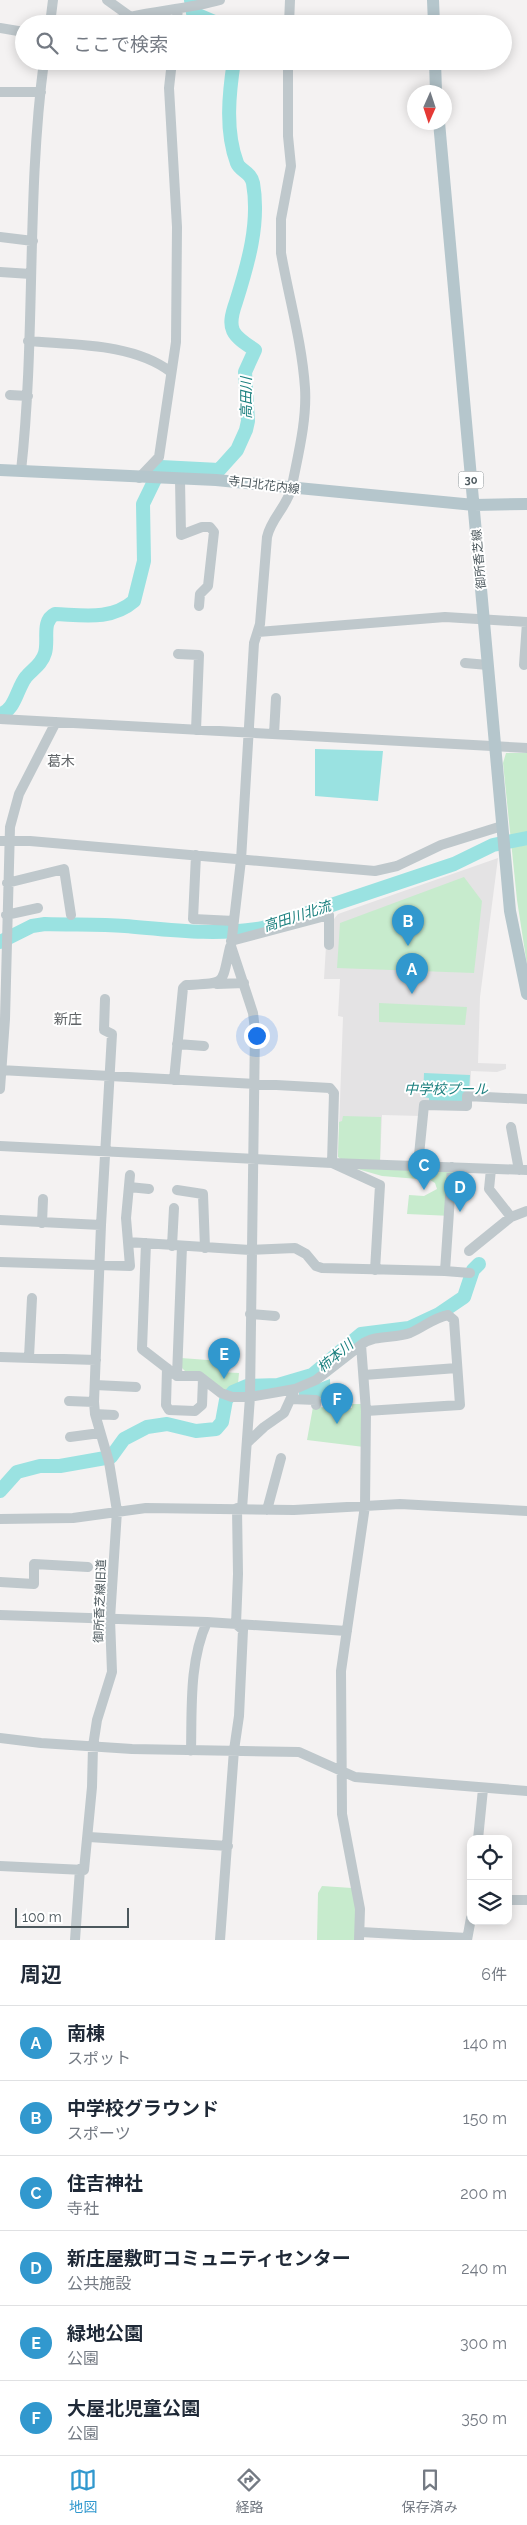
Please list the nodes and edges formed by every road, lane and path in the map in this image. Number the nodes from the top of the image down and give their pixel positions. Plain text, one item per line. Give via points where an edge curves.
1 (53, 0) edge
2 (107, 0) edge
3 (220, 0) edge
4 (290, 0) edge
5 (433, 0) edge
6 (188, 8) junction
7 (51, 15) edge
8 (128, 15) joint
9 (183, 15) edge
10 (289, 15) edge
11 (434, 15) edge
12 (0, 28) edge
13 (15, 30) edge
14 (43, 70) edge
15 (171, 70) edge
16 (288, 70) edge
17 (435, 70) edge
18 (436, 85) edge
19 (0, 92) edge
20 (41, 92) junction
21 (439, 130) edge
22 (0, 237) edge
23 (33, 241) junction
24 (0, 272) edge
25 (31, 274) junction
26 (28, 341) junction
27 (171, 372) junction
28 (10, 395) dead end
29 (28, 396) junction
30 (0, 470) edge
31 (22, 472) junction
32 (150, 478) junction
33 (180, 478) junction
34 (292, 489) junction
35 (527, 504) edge
36 (474, 505) junction
37 (199, 606) dead end
38 (484, 620) junction
39 (258, 632) junction
40 (178, 654) dead end
41 (465, 663) dead end
42 (488, 665) junction
43 (524, 665) dead end
44 (276, 698) dead end
45 (0, 719) edge
46 (56, 722) junction
47 (196, 730) junction
48 (249, 732) junction
49 (274, 734) junction
50 (495, 746) junction
51 (527, 748) edge
52 (504, 837) junction
53 (5, 841) edge
54 (196, 855) junction
55 (241, 860) junction
56 (7, 883) junction
57 (38, 908) dead end
58 (6, 915) junction
59 (71, 915) dead end
60 (234, 921) junction
61 (231, 941) junction
62 (329, 945) dead end
63 (244, 983) junction
64 (217, 984) junction
65 (527, 994) edge
66 (106, 999) dead end
67 (177, 1044) junction
68 (204, 1046) dead end
69 (1, 1070) edge
70 (110, 1076) junction
71 (174, 1080) junction
72 (253, 1085) junction
73 (0, 1089) edge
74 (527, 1098) edge
75 (511, 1127) dead end
76 (0, 1146) edge
77 (105, 1151) junction
78 (252, 1160) junction
79 (332, 1163) junction
80 (418, 1165) junction
81 (452, 1167) junction
82 (491, 1169) junction
83 (523, 1170) edge
84 (130, 1175) dead end
85 (129, 1187) junction
86 (148, 1189) dead end
87 (177, 1190) dead end
88 (43, 1199) dead end
89 (174, 1208) dead end
90 (527, 1211) edge
91 (511, 1217) junction
92 (0, 1220) edge
93 (42, 1223) junction
94 (101, 1225) junction
95 (128, 1242) junction
96 (146, 1243) junction
97 (177, 1246) junction
98 (204, 1248) junction
99 (250, 1250) junction
100 (469, 1252) dead end
101 (0, 1262) edge
102 (100, 1266) junction
103 (375, 1270) junction
104 (445, 1271) junction
105 (470, 1273) dead end
106 (32, 1298) dead end
107 (250, 1314) junction
108 (275, 1316) dead end
109 (361, 1345) junction
110 (0, 1356) edge
111 (29, 1357) junction
112 (96, 1360) junction
113 (167, 1368) junction
114 (458, 1368) junction
115 (364, 1375) junction
116 (177, 1376) junction
117 (203, 1379) junction
118 (95, 1385) junction
119 (136, 1387) dead end
120 (295, 1388) junction
121 (250, 1391) junction
122 (290, 1400) junction
123 (70, 1401) dead end
124 (94, 1402) junction
125 (316, 1405) dead end
126 (366, 1411) junction
127 (94, 1414) junction
128 (114, 1415) dead end
129 (100, 1433) junction
130 (70, 1437) dead end
131 (248, 1442) junction
132 (281, 1458) dead end
133 (365, 1506) junction
134 (239, 1509) junction
135 (267, 1510) junction
136 (117, 1511) junction
137 (527, 1511) edge
138 (0, 1519) edge
139 (88, 1567) dead end
140 (0, 1582) edge
141 (0, 1615) edge
142 (110, 1619) junction
143 (206, 1622) junction
144 (236, 1624) junction
145 (347, 1631) junction
146 (0, 1738) edge
147 (93, 1746) junction
148 (191, 1750) junction
149 (234, 1750) junction
150 (342, 1770) junction
151 (482, 1789) junction
152 (527, 1792) edge
153 (478, 1835) edge
154 (89, 1837) junction
155 (228, 1846) junction
156 (0, 1866) edge
157 (80, 1869) junction
158 (512, 1900) edge
159 (527, 1900) edge
160 (470, 1925) edge
161 (360, 1936) edge
162 (467, 1939) edge
163 (75, 1940) edge
164 (220, 1940) edge

1 - 7 street
2 - 8 street
3 - 6 street
4 - 10 street
5 - 11 main road
6 - 8 street
6 - 9 street
12 - 13 street
14 - 20 street
15 - 27 street via 169,95 177,243 176,342
16 - 34 street via 291,166 280,234 305,388 303,424
17 - 18 main road
19 - 20 street
20 - 23 street
21 - 36 main road, 御所香芝線 / 30
22 - 23 street
23 - 25 street
24 - 25 street
25 - 26 street
26 - 27 street via 113,350 156,360
26 - 29 street
27 - 32 street via 159,457
28 - 29 street
29 - 31 street
30 - 31 main road, 寺口北花内線
31 - 32 main road, 寺口北花内線
32 - 33 main road, 寺口北花内線
33 - 34 main road, 寺口北花内線
33 - 37 street via 181,535 202,526 210,527 214,532 208,586 200,594
34 - 36 main road, 寺口北花内線
34 - 39 street via 269,531
35 - 36 main road, 寺口北花内線
36 - 38 main road, 御所香芝線 / 30
38 - 39 street via 433,617
38 - 42 main road, 御所香芝線 / 30
38 - 43 street via 527,622
39 - 48 street via 254,643
40 - 47 street via 199,655
41 - 42 street
42 - 50 main road, 御所香芝線 / 30
44 - 49 street
45 - 46 street
46 - 47 street
46 - 53 street via 14,806
47 - 48 street
48 - 49 street
48 - 55 street
49 - 50 street
50 - 51 street
50 - 52 main road, 御所香芝線 / 30
52 - 55 street via 441,845 380,871
52 - 65 main road, 御所香芝線 / 30 via 514,937
53 - 54 street
53 - 56 street
54 - 55 street
54 - 60 street via 193,919
55 - 60 street
56 - 58 street
56 - 59 street via 64,869
57 - 58 street
58 - 69 street
60 - 61 street
61 - 62 street via 328,915
61 - 63 street
61 - 64 street via 222,980
63 - 64 street
63 - 72 street via 255,1030
64 - 67 street via 186,985 183,988
66 - 70 street, 御所香芝線旧道 via 104,1030 112,1034
67 - 68 street
67 - 71 street
69 - 70 street
69 - 73 street
70 - 71 street
70 - 77 street, 御所香芝線旧道
71 - 72 street
72 - 78 street
72 - 79 street via 330,1088 334,1093
74 - 80 street via 467,1096 467,1106 424,1105
75 - 83 street
76 - 77 street
77 - 78 street
77 - 94 street, 御所香芝線旧道
78 - 79 street
78 - 99 street
79 - 80 street
79 - 103 street via 380,1185
80 - 81 street
81 - 82 street
81 - 104 street
82 - 83 street
82 - 91 street via 489,1189
84 - 85 street
85 - 86 street
85 - 95 street
87 - 98 street via 203,1194
88 - 93 street
89 - 97 street
90 - 91 street
91 - 100 street
92 - 93 street
93 - 94 street
94 - 102 street, 御所香芝線旧道
95 - 96 street
95 - 102 street via 130,1266
96 - 97 street
96 - 113 street via 142,1349
97 - 98 street
97 - 116 street
98 - 99 street
99 - 103 street via 295,1248 322,1268
99 - 107 street
101 - 102 street
102 - 112 street, 御所香芝線旧道
103 - 104 street
104 - 105 street
106 - 111 street
107 - 108 street
107 - 121 street
109 - 114 street via 368,1339 409,1333 435,1318 448,1315 454,1320
109 - 115 street
109 - 120 street via 327,1374
110 - 111 street
111 - 112 street
112 - 118 street, 御所香芝線旧道
113 - 116 street
113 - 117 street via 166,1405 169,1410 195,1411 202,1405
114 - 115 street
114 - 126 street via 460,1405
115 - 126 street
116 - 117 street
117 - 121 street via 232,1397
118 - 119 street
118 - 124 street, 御所香芝線旧道
120 - 121 street
120 - 122 street
121 - 131 street
122 - 125 street via 316,1400
122 - 131 street via 284,1413
123 - 124 street
124 - 127 street, 御所香芝線旧道
126 - 133 street
127 - 128 street
127 - 129 street, 御所香芝線旧道
129 - 130 street
129 - 136 street, 御所香芝線旧道
131 - 134 street
132 - 135 street
133 - 135 street
133 - 137 street via 417,1505
133 - 145 street
134 - 135 street
134 - 136 street via 146,1508
134 - 144 street
136 - 138 street via 73,1518
136 - 142 street, 御所香芝線旧道
139 - 140 street via 34,1564 34,1584
141 - 142 street
142 - 143 street
142 - 147 street, 御所香芝線旧道 via 112,1672 97,1720
143 - 144 street
143 - 148 street via 196,1659
144 - 145 street
144 - 149 street via 243,1630
145 - 150 street via 341,1671
146 - 147 street
147 - 148 street
147 - 154 street, 御所香芝線旧道
148 - 149 street
149 - 150 street via 299,1752
149 - 155 street
150 - 151 street via 355,1777
150 - 161 street via 342,1814 360,1909
151 - 152 street
151 - 153 street
154 - 155 street
154 - 157 street, 御所香芝線旧道 via 84,1870
155 - 164 street
156 - 157 street
157 - 163 street
158 - 159 street
160 - 162 street
161 - 162 street

